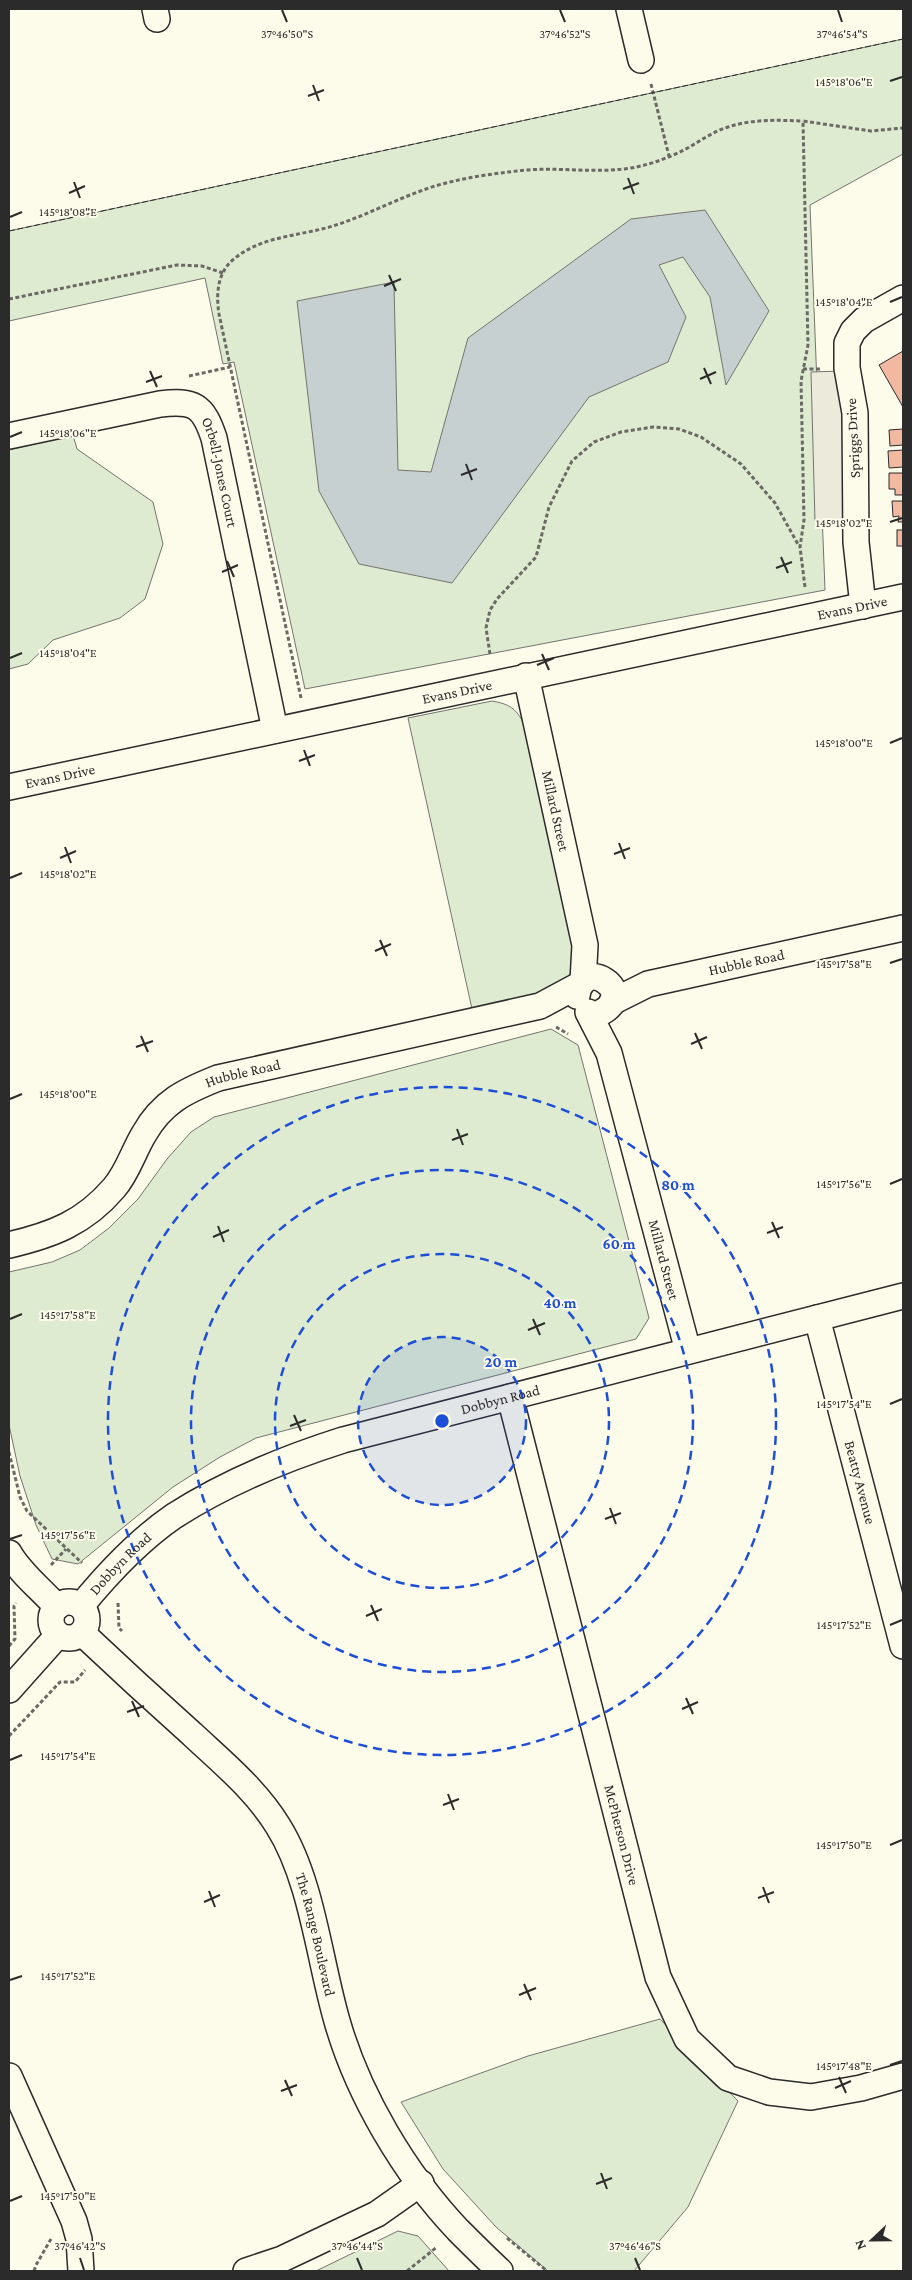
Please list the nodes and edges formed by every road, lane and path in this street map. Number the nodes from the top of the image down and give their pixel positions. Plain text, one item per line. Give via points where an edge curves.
1 (629, 9) edge
2 (641, 60) joint
3 (803, 121) junction
4 (903, 128) edge
5 (669, 156) junction
6 (223, 273) junction
7 (903, 298) edge
8 (9, 300) edge
9 (9, 436) edge
10 (800, 546) junction
11 (806, 587) dead end
12 (903, 597) edge
13 (863, 606) junction
14 (490, 654) dead end
15 (526, 676) junction
16 (301, 724) junction
17 (275, 730) junction
18 (9, 787) edge
19 (903, 928) edge
20 (599, 988) junction
21 (540, 1006) junction
22 (586, 1011) junction
23 (610, 1053) junction
24 (9, 1245) edge
25 (903, 1296) edge
26 (817, 1318) junction
27 (688, 1351) junction
28 (510, 1397) junction
29 (9, 1553) edge
30 (69, 1606) junction
31 (120, 1628) dead end
32 (82, 1633) junction
33 (58, 1635) junction
34 (903, 1646) edge
35 (101, 1651) junction
36 (9, 1690) edge
37 (9, 1736) edge
38 (9, 2076) edge
39 (903, 2076) edge
40 (421, 2183) junction
41 (80, 2271) edge
42 (246, 2271) edge
43 (500, 2271) edge

1 - 2 street
2 - 5 path via 653,90
3 - 4 path via 871,131
3 - 5 path via 761,121 727,127
3 - 10 path via 808,345 801,381 804,520
5 - 6 path via 629,168 541,168 436,186 336,225 268,240 232,260
6 - 8 path via 202,266 177,265
6 - 16 path via 217,299 219,314 301,696
7 - 13 street, Spriggs Drive via 864,320 847,343 847,368 855,413 856,542
9 - 17 street, Orbell-Jones Court via 160,404 181,402 197,407 208,421 214,438
10 - 11 path
10 - 14 path via 775,503 741,464 701,437 679,429 653,427 621,432 594,442 572,461 549,507 536,557 496,599 490,610 486,628
12 - 13 street, Evans Drive
13 - 15 street, Evans Drive
15 - 16 street, Evans Drive
15 - 20 street, Millard Street via 585,944
16 - 17 street, Evans Drive
17 - 18 street, Evans Drive
19 - 20 street, Hubble Road via 648,984
20 - 21 street, Hubble Road
20 - 22 street, Millard Street via 577,995
20 - 23 street, Millard Street
21 - 22 street, Hubble Road
21 - 24 street, Hubble Road via 218,1078 185,1091 165,1106 144,1133 131,1162 114,1187 90,1211 61,1230
22 - 23 street, Millard Street
23 - 27 street, Millard Street
25 - 26 street, Dobbyn Road
26 - 27 street, Dobbyn Road
26 - 34 street, Beatty Avenue
27 - 28 street, Dobbyn Road
28 - 30 street, Dobbyn Road via 343,1440 285,1459 226,1485 173,1517
28 - 39 street, McPherson Drive via 658,1977 687,2039 728,2078 769,2092 811,2097
29 - 30 street via 16,1566 35,1583
30 - 32 street via 85,1610 88,1622
30 - 33 street via 53,1612 51,1624
31 - 35 path
32 - 33 street via 70,1638
32 - 35 street, The Range Boulevard
33 - 36 street
35 - 37 path via 76,1682 60,1682
35 - 40 street, The Range Boulevard via 237,1775 278,1826 294,1855 337,2023 356,2073 391,2144
38 - 41 street via 74,2221
40 - 42 street via 368,2218
40 - 43 street, The Range Boulevard via 457,2229

